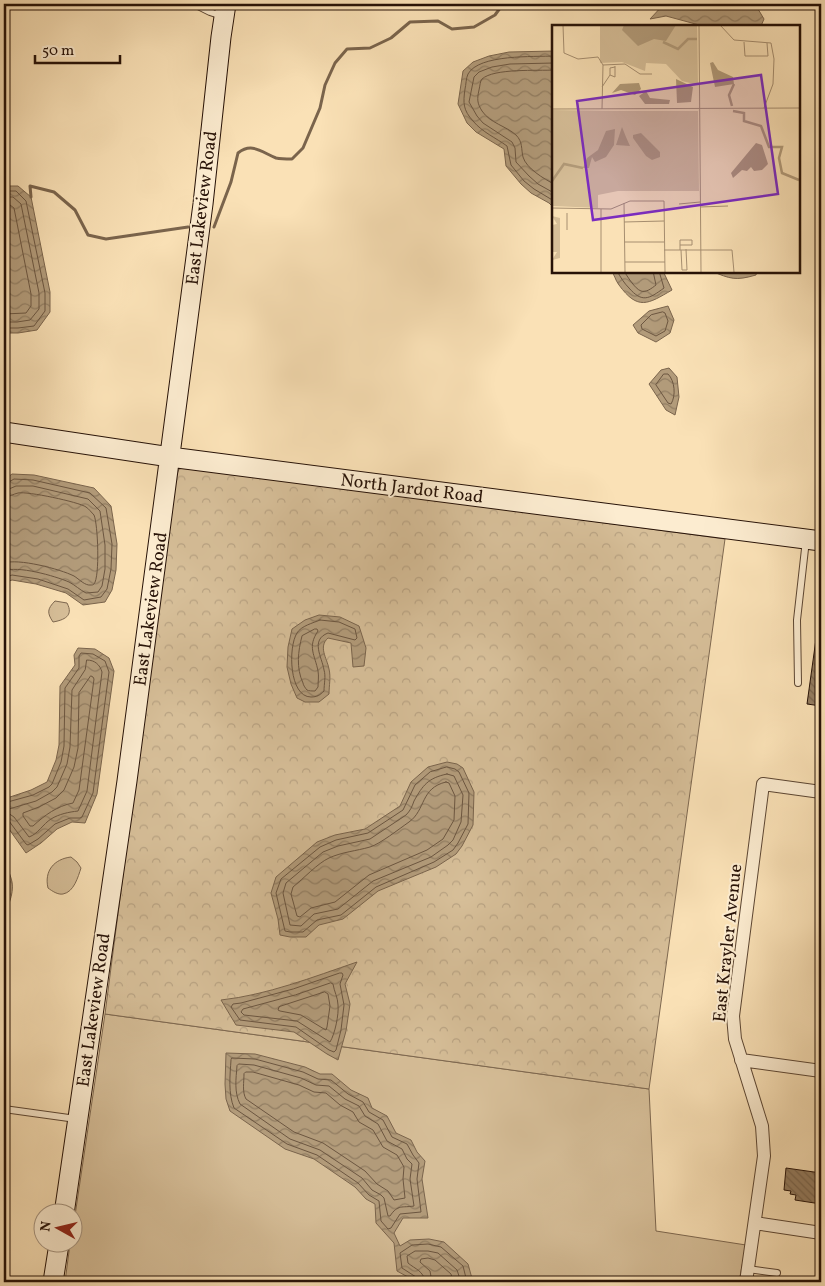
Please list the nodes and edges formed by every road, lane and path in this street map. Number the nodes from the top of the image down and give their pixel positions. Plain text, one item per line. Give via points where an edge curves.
1 (194, 4) edge
2 (225, 10) edge
3 (4, 432) edge
4 (170, 456) junction
5 (814, 540) edge
6 (798, 683) dead end
7 (821, 792) edge
8 (741, 1060) junction
9 (821, 1071) edge
10 (4, 1109) edge
11 (77, 1120) junction
12 (65, 1204) edge
13 (755, 1224) junction
14 (821, 1233) edge
15 (58, 1254) edge
16 (748, 1269) junction
17 (777, 1273) dead end
18 (54, 1282) edge
19 (746, 1282) edge

1 - 2 lane via 210,12
2 - 4 street, East Lakeview Road
3 - 4 street, North Jardot Road
4 - 5 street, North Jardot Road
4 - 11 street, East Lakeview Road
5 - 6 lane via 797,620
7 - 8 street, East Krayler Avenue via 763,784 733,1016
8 - 9 street
8 - 13 street, East Krayler Avenue via 762,1126 764,1156
10 - 11 lane
11 - 12 street, East Lakeview Road
13 - 14 street
13 - 16 street, East Krayler Avenue
15 - 18 street
16 - 17 lane
16 - 19 street, East Krayler Avenue

